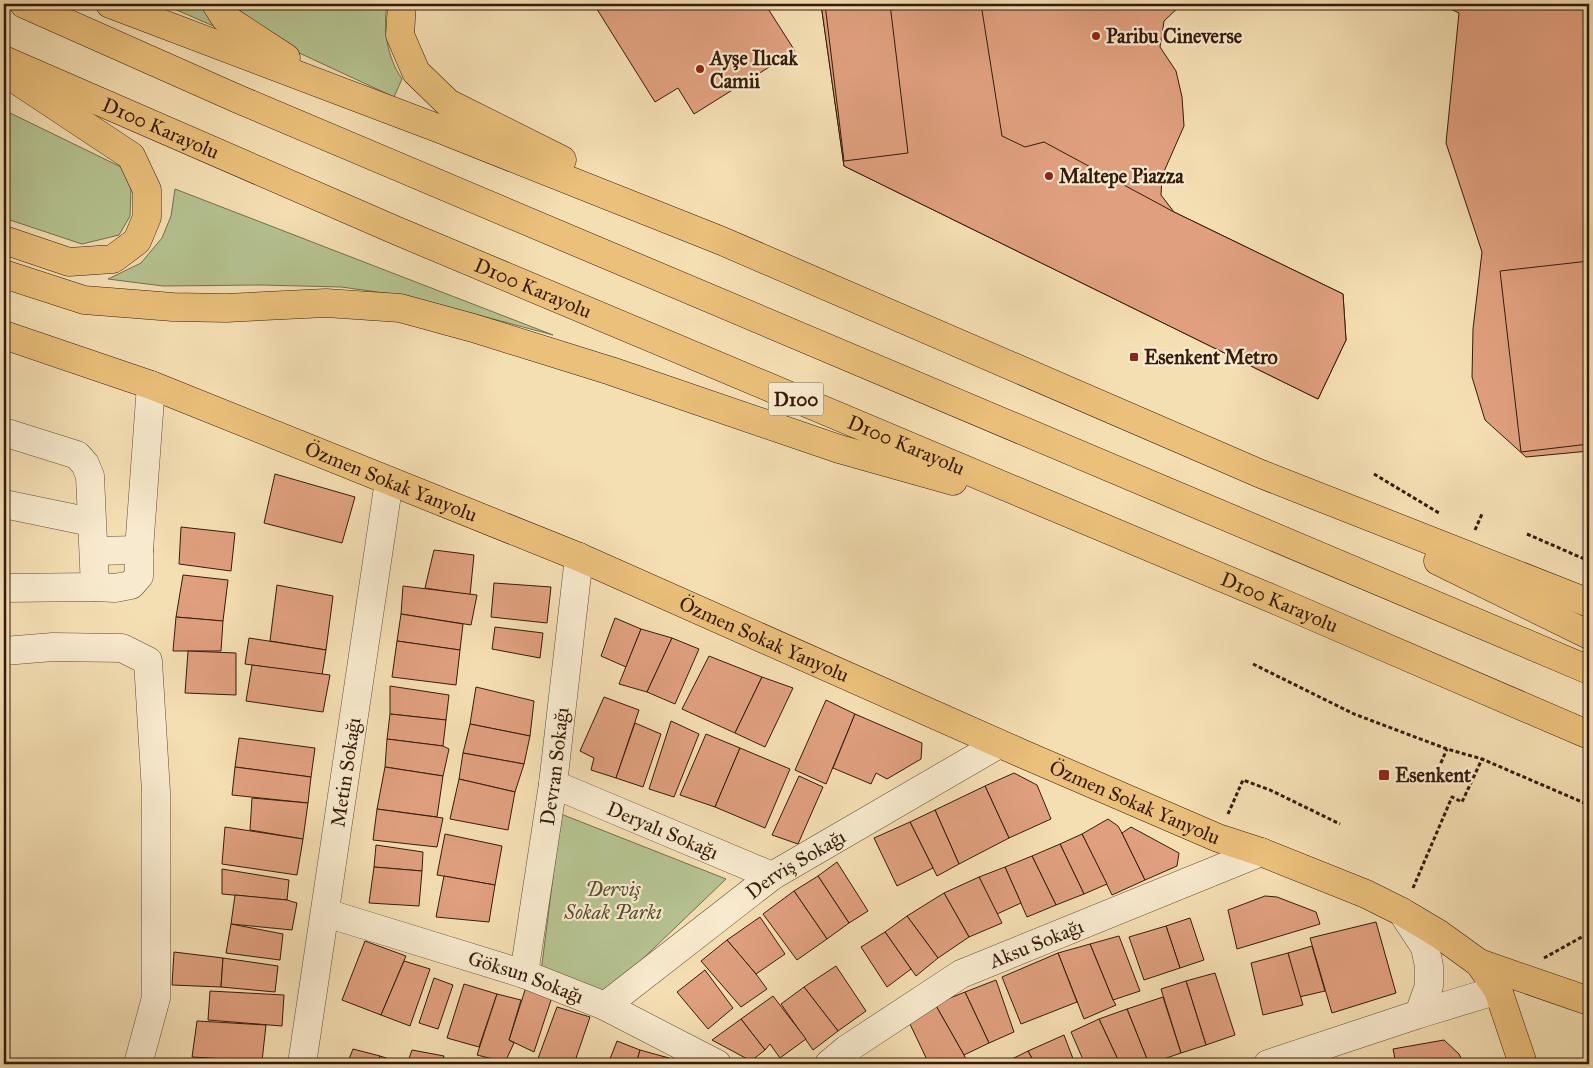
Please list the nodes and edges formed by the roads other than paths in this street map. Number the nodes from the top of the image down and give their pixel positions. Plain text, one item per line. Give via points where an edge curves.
1 (24, 4) edge
2 (110, 4) edge
3 (216, 4) edge
4 (402, 4) edge
5 (4, 60) edge
6 (4, 72) edge
7 (440, 129) junction
8 (4, 240) edge
9 (722, 241) junction
10 (4, 274) edge
11 (4, 335) edge
12 (151, 384) junction
13 (4, 432) edge
14 (1261, 474) junction
15 (389, 481) junction
16 (5, 506) edge
17 (1062, 512) junction
18 (91, 522) junction
19 (139, 550) junction
20 (94, 551) junction
21 (579, 557) junction
22 (95, 587) junction
23 (4, 588) edge
24 (1589, 603) edge
25 (1589, 635) edge
26 (4, 651) edge
27 (1589, 670) edge
28 (1589, 735) edge
29 (999, 744) junction
30 (553, 784) junction
31 (1261, 852) junction
32 (772, 876) junction
33 (326, 912) junction
34 (1402, 912) junction
35 (1479, 963) junction
36 (524, 974) junction
37 (1498, 990) junction
38 (1589, 1001) edge
39 (605, 1006) junction
40 (1418, 1014) junction
41 (846, 1059) edge
42 (138, 1064) edge
43 (302, 1064) edge
44 (717, 1064) edge
45 (1268, 1064) edge
46 (1523, 1064) edge

1 - 27 main road via 238,99
2 - 7 main road
3 - 7 main road via 225,18 282,56
4 - 9 main road via 400,35 416,72 448,103
5 - 17 main road, D100 Karayolu / D100 via 395,230
6 - 8 main road via 131,156 147,190 147,217 137,241 113,259 68,262
7 - 9 main road
9 - 14 main road
10 - 17 main road via 84,300 173,307 236,308 326,303 400,308 611,370 839,449
11 - 12 main road, Özmen Sokak Yanyolu
12 - 15 main road, Özmen Sokak Yanyolu
12 - 19 street
13 - 18 street via 76,455 85,464 90,476
14 - 24 main road
14 - 25 main road
15 - 21 main road, Özmen Sokak Yanyolu
15 - 33 street, Metin Sokağı
16 - 18 street
17 - 28 main road, D100 Karayolu / D100
18 - 20 street
19 - 20 street
19 - 22 street via 139,576 132,585
20 - 22 street
21 - 29 main road, Özmen Sokak Yanyolu
21 - 30 street, Devran Sokağı
22 - 23 street
26 - 42 street via 53,647 122,648 148,661 156,792 156,998
29 - 31 main road, Özmen Sokak Yanyolu via 1218,838
29 - 32 street, Derviş Sokağı
30 - 32 street, Deryalı Sokağı
30 - 36 street, Devran Sokağı
31 - 34 main road, Özmen Sokak Yanyolu
31 - 41 street, Aksu Sokağı via 961,974
32 - 39 street, Derviş Sokağı
33 - 36 street, Göksun Sokağı
33 - 43 street, Metin Sokağı
34 - 35 main road, Özmen Sokak Yanyolu
34 - 40 street via 1425,947 1429,966 1429,986
35 - 37 main road, Özmen Sokak Yanyolu
35 - 38 main road
36 - 39 street, Göksun Sokağı
37 - 40 street
37 - 46 main road, Özmen Sokak Yanyolu
39 - 44 street, Göksun Sokağı
40 - 45 street

